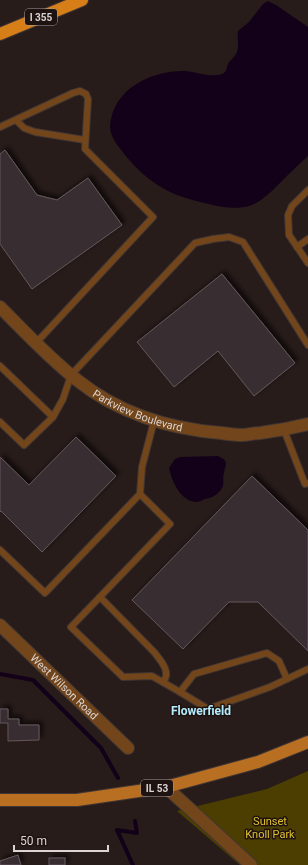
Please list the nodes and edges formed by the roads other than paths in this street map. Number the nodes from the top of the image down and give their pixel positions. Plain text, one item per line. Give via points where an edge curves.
1 (82, 0) edge
2 (0, 34) edge
3 (16, 120) junction
4 (0, 127) edge
5 (85, 140) junction
6 (308, 190) edge
7 (308, 239) edge
8 (297, 246) junction
9 (308, 263) edge
10 (0, 307) edge
11 (36, 343) junction
12 (308, 345) edge
13 (0, 366) edge
14 (71, 375) junction
15 (53, 417) junction
16 (154, 421) junction
17 (0, 422) edge
18 (308, 424) edge
19 (284, 430) junction
20 (308, 483) edge
21 (140, 494) junction
22 (0, 550) edge
23 (100, 597) junction
24 (0, 624) edge
25 (308, 669) edge
26 (287, 679) junction
27 (163, 682) junction
28 (180, 692) junction
29 (308, 742) edge
30 (128, 748) dead end
31 (166, 787) junction
32 (0, 800) edge
33 (251, 865) edge

1 - 2 highway, I 355
3 - 4 lane
3 - 5 lane via 24,128 35,132
3 - 5 lane via 80,91 86,94 88,99
5 - 11 lane via 85,149 153,217
6 - 8 lane via 292,206 288,215 289,235
7 - 8 lane
8 - 9 lane
10 - 11 street, Parkview Boulevard
11 - 14 street, Parkview Boulevard
12 - 14 lane via 243,242 230,238 213,239 195,243
13 - 15 lane
14 - 15 lane via 63,399
14 - 16 street, Parkview Boulevard via 100,396
15 - 17 lane via 24,445
16 - 19 street, Parkview Boulevard via 190,430 242,435
16 - 21 lane via 142,468
18 - 19 street, Parkview Boulevard
19 - 20 lane via 305,484
21 - 22 lane via 45,593
21 - 23 lane via 170,524
23 - 27 lane via 160,660 166,670 166,679
23 - 27 lane via 71,627 123,677 152,676
24 - 30 street, West Wilson Road
25 - 26 lane
26 - 28 lane via 208,709
26 - 28 lane via 279,662 267,653 194,674
27 - 28 lane
29 - 31 main road, IL 53 via 258,762
31 - 32 main road, IL 53 via 77,800
31 - 33 street

